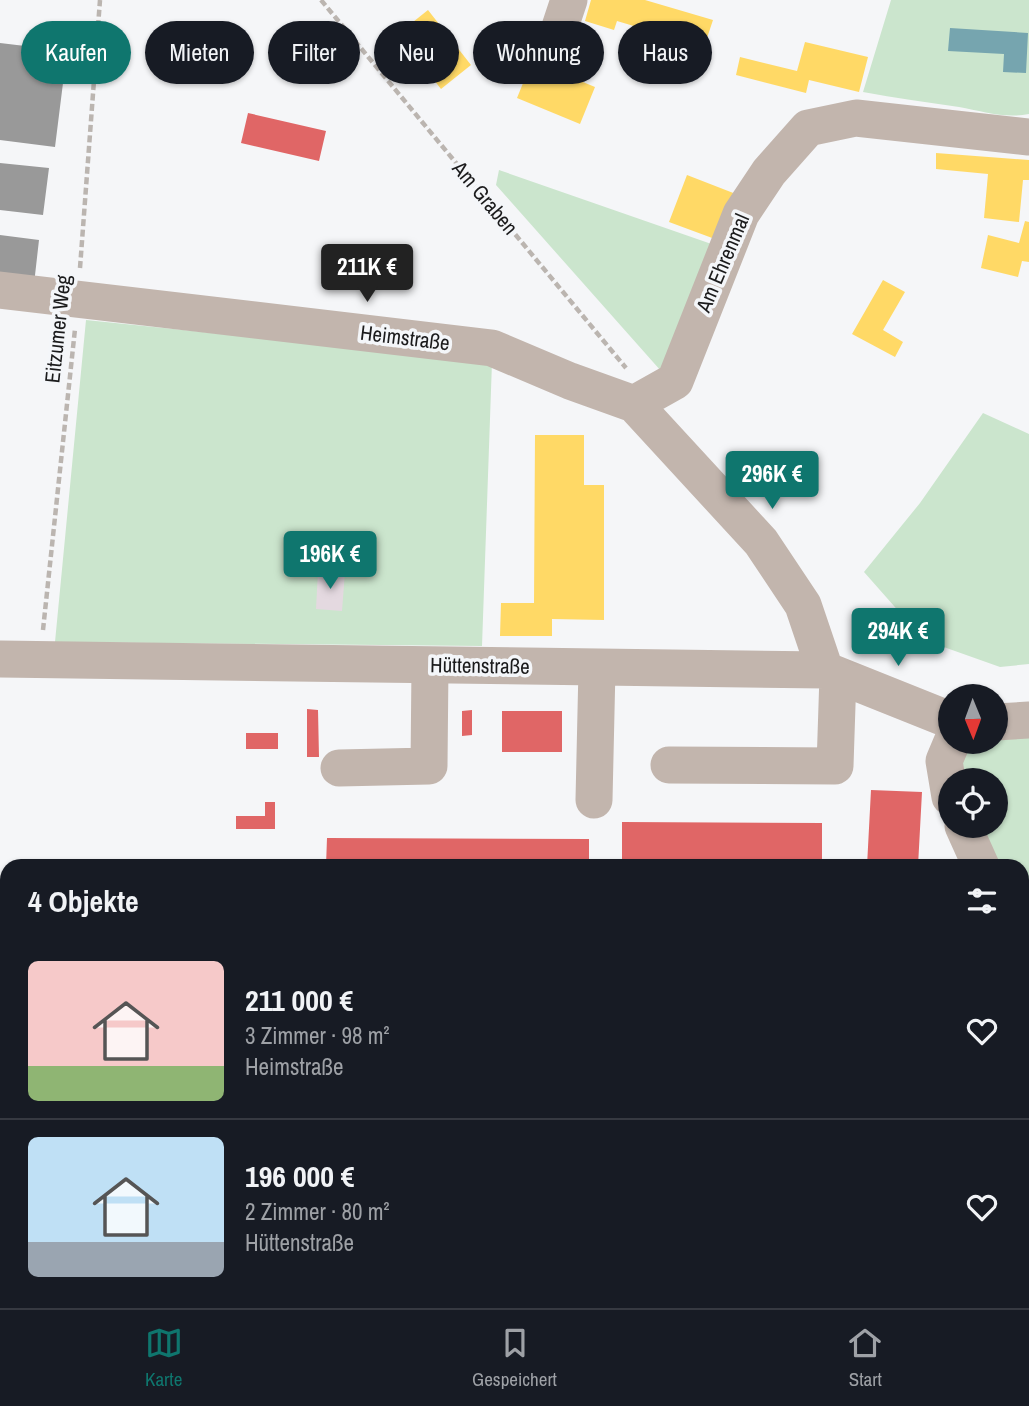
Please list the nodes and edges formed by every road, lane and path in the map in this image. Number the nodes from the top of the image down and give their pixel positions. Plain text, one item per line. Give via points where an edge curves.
1 (100, 0) edge
2 (321, 0) edge
3 (569, 0) edge
4 (562, 21) edge
5 (1029, 137) edge
6 (0, 290) edge
7 (78, 299) junction
8 (642, 400) junction
9 (0, 659) edge
10 (40, 659) junction
11 (430, 666) junction
12 (597, 668) junction
13 (832, 673) junction
14 (938, 715) edge
15 (1029, 720) edge
16 (1008, 721) edge
17 (669, 765) dead end
18 (339, 768) dead end
19 (594, 800) dead end
20 (968, 838) edge
21 (978, 859) edge

1 - 7 path, Eitzumer Weg
2 - 8 path, Am Graben
3 - 4 street
5 - 8 street, Am Ehrenmal via 856,118 807,128 741,214 675,382
6 - 7 street, Heimstraße
7 - 8 street, Heimstraße via 492,348 570,381
7 - 10 path, Eitzumer Weg
8 - 13 street via 761,542 803,605
9 - 10 street, Hüttenstraße
10 - 11 street, Hüttenstraße
11 - 12 street, Hüttenstraße
11 - 18 street via 429,766
12 - 13 street, Hüttenstraße
12 - 19 street
13 - 14 street, Hüttenstraße
13 - 17 street via 835,766
15 - 16 street
20 - 21 street

